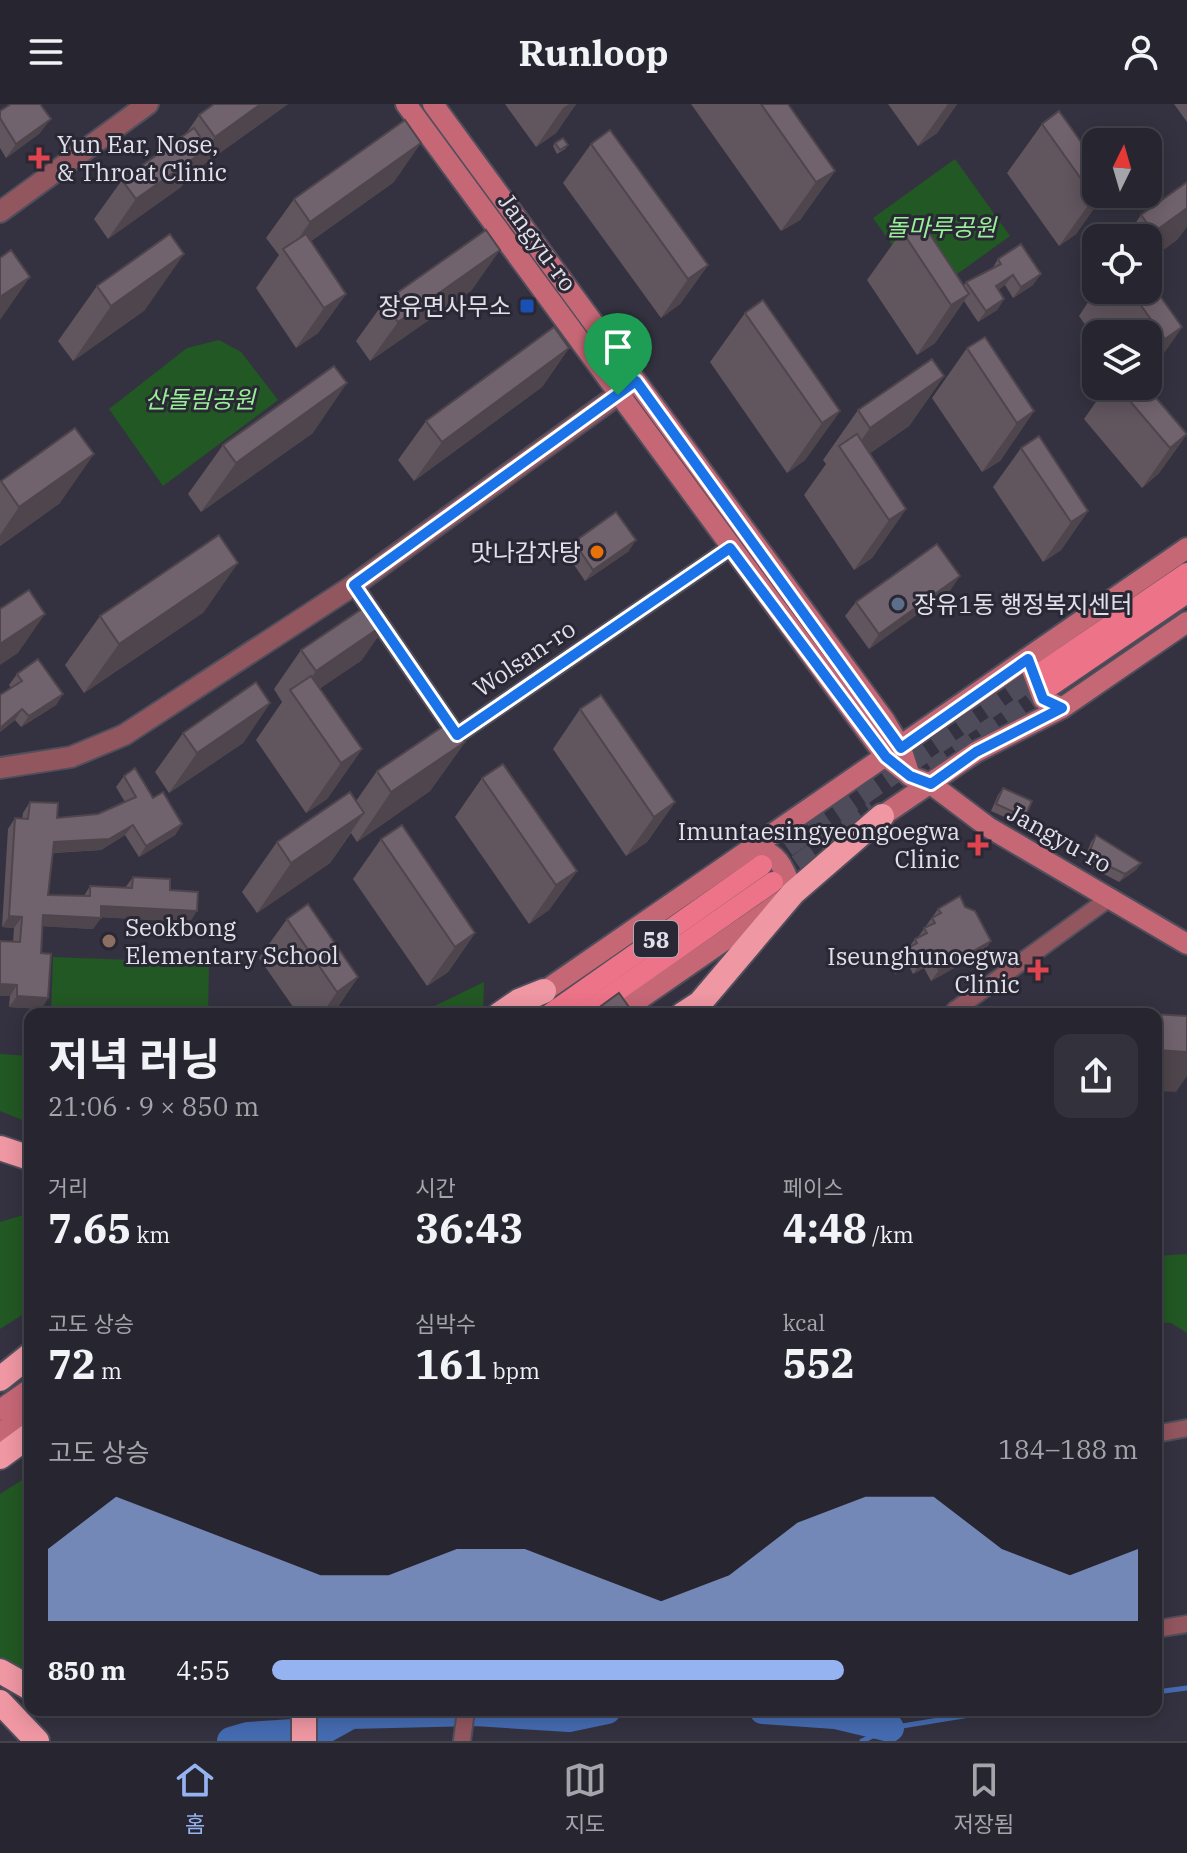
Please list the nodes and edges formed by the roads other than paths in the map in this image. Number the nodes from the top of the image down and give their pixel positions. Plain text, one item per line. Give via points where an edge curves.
1 (148, 104) edge
2 (406, 104) edge
3 (433, 104) edge
4 (0, 212) edge
5 (636, 381) junction
6 (618, 395) junction
7 (730, 548) junction
8 (1187, 548) edge
9 (1187, 573) edge
10 (354, 585) junction
11 (1187, 593) edge
12 (1187, 622) edge
13 (1041, 672) junction
14 (1062, 708) junction
15 (894, 753) junction
16 (0, 768) edge
17 (931, 784) junction
18 (882, 816) joint
19 (752, 846) junction
20 (776, 880) junction
21 (1111, 897) junction
22 (1187, 944) edge
23 (547, 1003) edge
24 (509, 1008) edge
25 (593, 1008) edge
26 (625, 1008) edge
27 (692, 1008) edge
28 (961, 1008) edge
29 (0, 1148) edge
30 (24, 1156) edge
31 (24, 1359) edge
32 (24, 1360) edge
33 (0, 1371) edge
34 (0, 1379) edge
35 (24, 1393) edge
36 (0, 1410) edge
37 (24, 1416) edge
38 (1187, 1428) edge
39 (0, 1433) edge
40 (1162, 1433) edge
41 (24, 1439) edge
42 (24, 1454) edge
43 (0, 1457) edge
44 (0, 1465) edge
45 (1187, 1624) edge
46 (1162, 1628) edge
47 (0, 1671) edge
48 (24, 1685) edge
49 (0, 1702) edge
50 (304, 1716) edge
51 (465, 1716) edge
52 (37, 1741) edge
53 (304, 1741) edge
54 (462, 1741) edge

1 - 4 street
2 - 6 main road, Jangyu-ro
3 - 5 main road, Jangyu-ro
5 - 6 street
5 - 15 main road, Jangyu-ro
6 - 7 main road, Jangyu-ro
6 - 10 street
7 - 10 street, Wolsan-ro via 457,735
7 - 15 main road, Jangyu-ro
8 - 13 main road
9 - 13 main road
10 - 16 street via 105,745 71,757
11 - 13 main road
12 - 14 main road
13 - 14 main road via 1043,699
13 - 15 main road
14 - 17 main road via 976,752
15 - 17 main road, Jangyu-ro via 910,776
15 - 19 main road
17 - 18 main road
17 - 21 main road, Jangyu-ro via 988,827
18 - 20 highway
19 - 20 main road via 772,852 786,872
19 - 23 main road
20 - 23 main road, 58
20 - 25 main road, 58
20 - 26 main road
20 - 27 highway
21 - 22 main road, Jangyu-ro
21 - 28 street
23 - 24 highway via 519,1001
29 - 30 highway
31 - 33 highway
32 - 34 highway
35 - 36 main road
37 - 39 main road
38 - 40 street
41 - 43 highway
42 - 44 highway
45 - 46 street
47 - 48 highway
49 - 52 highway
50 - 53 highway
51 - 54 street

